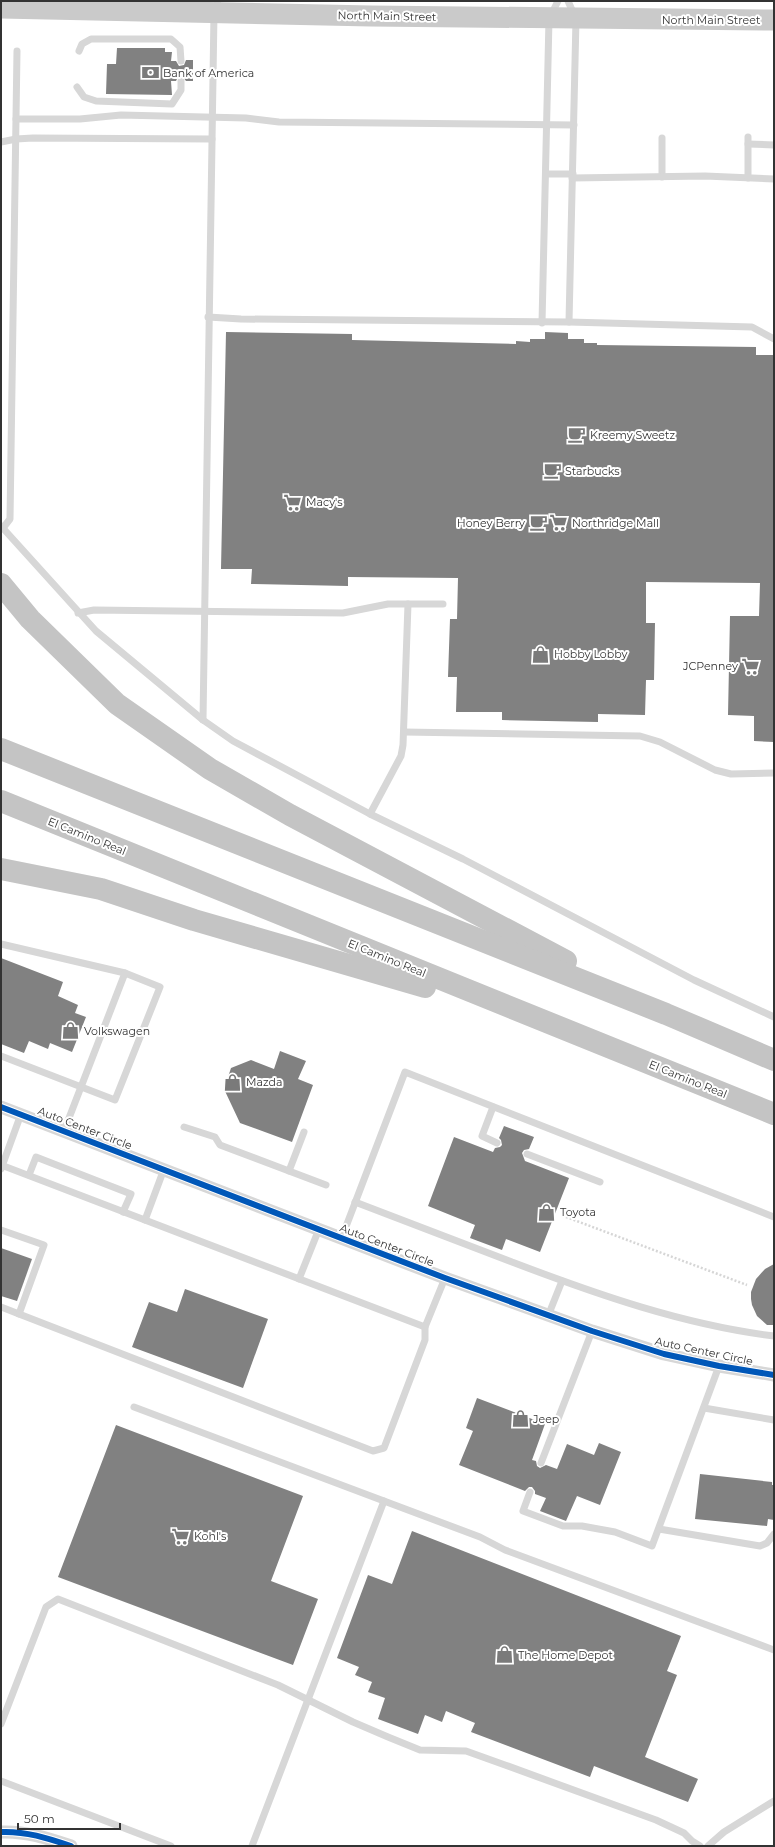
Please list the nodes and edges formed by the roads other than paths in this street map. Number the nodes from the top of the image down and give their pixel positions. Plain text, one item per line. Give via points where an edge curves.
1 (213, 5) edge
2 (1, 8) edge
3 (554, 10) edge
4 (572, 10) edge
5 (774, 20) edge
6 (79, 51) dead end
7 (17, 52) dead end
8 (181, 60) dead end
9 (181, 81) dead end
10 (77, 87) dead end
11 (212, 117) junction
12 (16, 119) junction
13 (547, 124) junction
14 (574, 125) junction
15 (662, 138) dead end
16 (16, 139) junction
17 (212, 139) junction
18 (1, 142) edge
19 (774, 145) edge
20 (546, 174) junction
21 (572, 176) junction
22 (662, 177) junction
23 (748, 178) junction
24 (774, 179) edge
25 (208, 317) junction
26 (569, 322) junction
27 (542, 323) junction
28 (774, 339) edge
29 (2, 527) edge
30 (1, 584) edge
31 (408, 604) junction
32 (443, 604) dead end
33 (204, 610) junction
34 (78, 613) junction
35 (203, 720) junction
36 (404, 732) junction
37 (1, 749) edge
38 (774, 773) edge
39 (1, 801) edge
40 (370, 814) junction
41 (1, 869) edge
42 (1, 944) edge
43 (125, 973) junction
44 (666, 1014) junction
45 (774, 1017) edge
46 (540, 1020) junction
47 (1, 1056) edge
48 (774, 1060) edge
49 (80, 1086) junction
50 (493, 1106) junction
51 (1, 1107) edge
52 (21, 1114) junction
53 (774, 1114) edge
54 (184, 1127) dead end
55 (64, 1131) junction
56 (304, 1132) dead end
57 (497, 1142) dead end
58 (527, 1154) dead end
59 (2, 1166) edge
60 (164, 1169) junction
61 (289, 1171) junction
62 (29, 1176) junction
63 (600, 1182) dead end
64 (326, 1185) dead end
65 (355, 1202) junction
66 (123, 1212) junction
67 (774, 1218) edge
68 (145, 1220) junction
69 (319, 1229) junction
70 (1, 1230) edge
71 (342, 1237) junction
72 (445, 1278) junction
73 (299, 1279) junction
74 (562, 1281) junction
75 (1, 1307) edge
76 (19, 1314) junction
77 (548, 1316) junction
78 (425, 1328) junction
79 (592, 1332) junction
80 (774, 1336) edge
81 (720, 1366) junction
82 (774, 1375) edge
83 (134, 1407) dead end
84 (704, 1408) junction
85 (774, 1420) edge
86 (541, 1463) dead end
87 (530, 1492) dead end
88 (384, 1502) junction
89 (659, 1529) junction
90 (774, 1534) edge
91 (774, 1650) edge
92 (309, 1700) junction
93 (1, 1724) edge
94 (1, 1782) edge
95 (774, 1801) edge
96 (1, 1832) edge
97 (693, 1844) edge
98 (71, 1846) edge
99 (171, 1846) edge
100 (252, 1846) edge
101 (700, 1846) edge
102 (708, 1846) edge

1 - 2 main road, North Main Street
1 - 3 main road, North Main Street
1 - 11 lane
3 - 4 main road, North Main Street
3 - 13 lane
4 - 5 main road, North Main Street
4 - 14 lane
6 - 8 lane via 82,44 91,38 171,39 180,47
7 - 12 lane
9 - 10 lane via 181,90 172,104 96,101 84,97
11 - 12 lane via 121,115 80,119
11 - 13 lane via 279,122
11 - 17 lane
12 - 16 lane
13 - 14 lane
13 - 20 lane
14 - 21 lane
15 - 22 lane
16 - 17 lane
16 - 18 lane
16 - 29 lane via 10,519
17 - 25 lane
19 - 23 lane via 748,141
20 - 21 lane
20 - 27 lane
21 - 22 lane
21 - 26 lane
22 - 23 lane
23 - 24 lane
25 - 27 lane
25 - 33 lane
26 - 27 lane
26 - 28 lane via 752,327
29 - 34 lane
30 - 44 highway via 30,619 117,704 210,768 290,815
31 - 32 lane
31 - 33 lane via 388,604 343,613
31 - 36 lane
33 - 34 lane via 94,610
33 - 35 lane
34 - 35 lane
35 - 40 lane via 233,741
36 - 38 lane via 640,736 660,742 715,770 731,774
36 - 40 lane via 401,756
37 - 44 highway
39 - 46 highway, El Camino Real
40 - 45 lane via 463,859 694,980
41 - 46 highway via 101,889 194,920
42 - 43 lane
43 - 49 lane
43 - 49 lane via 160,986 115,1100
44 - 48 highway
46 - 53 highway, El Camino Real
47 - 49 lane
49 - 55 lane
50 - 57 lane via 482,1136
50 - 65 lane via 405,1072
50 - 67 lane
51 - 52 street, Auto Center Circle
52 - 55 street, Auto Center Circle
52 - 59 lane
54 - 61 lane via 215,1138 220,1145
55 - 60 street, Auto Center Circle
56 - 61 lane
58 - 63 lane
59 - 62 lane
60 - 68 lane
60 - 69 street, Auto Center Circle
61 - 64 lane
62 - 66 lane
62 - 66 lane via 36,1157 131,1194
65 - 71 lane
65 - 74 lane
66 - 68 lane
68 - 73 lane
69 - 71 street, Auto Center Circle
69 - 73 lane
70 - 76 lane via 44,1245
71 - 72 street, Auto Center Circle
72 - 77 street, Auto Center Circle
72 - 78 lane
73 - 78 lane
74 - 77 lane
74 - 80 lane via 666,1314 747,1333
75 - 76 lane
76 - 78 lane via 373,1451 384,1448 425,1340
77 - 79 street, Auto Center Circle
79 - 81 street, Auto Center Circle via 664,1354
79 - 86 lane
81 - 82 street, Auto Center Circle
81 - 84 lane
83 - 88 lane
84 - 85 lane
84 - 89 lane
87 - 89 lane via 523,1511 562,1526 582,1526 615,1532 652,1546
88 - 91 lane
88 - 92 lane
89 - 90 lane via 760,1546 767,1543
92 - 93 lane via 278,1685 58,1599 46,1607
92 - 97 lane via 420,1750 466,1751 656,1820 684,1833
92 - 100 lane
94 - 99 lane
95 - 102 lane via 724,1832
96 - 98 street via 38,1834
97 - 101 lane

